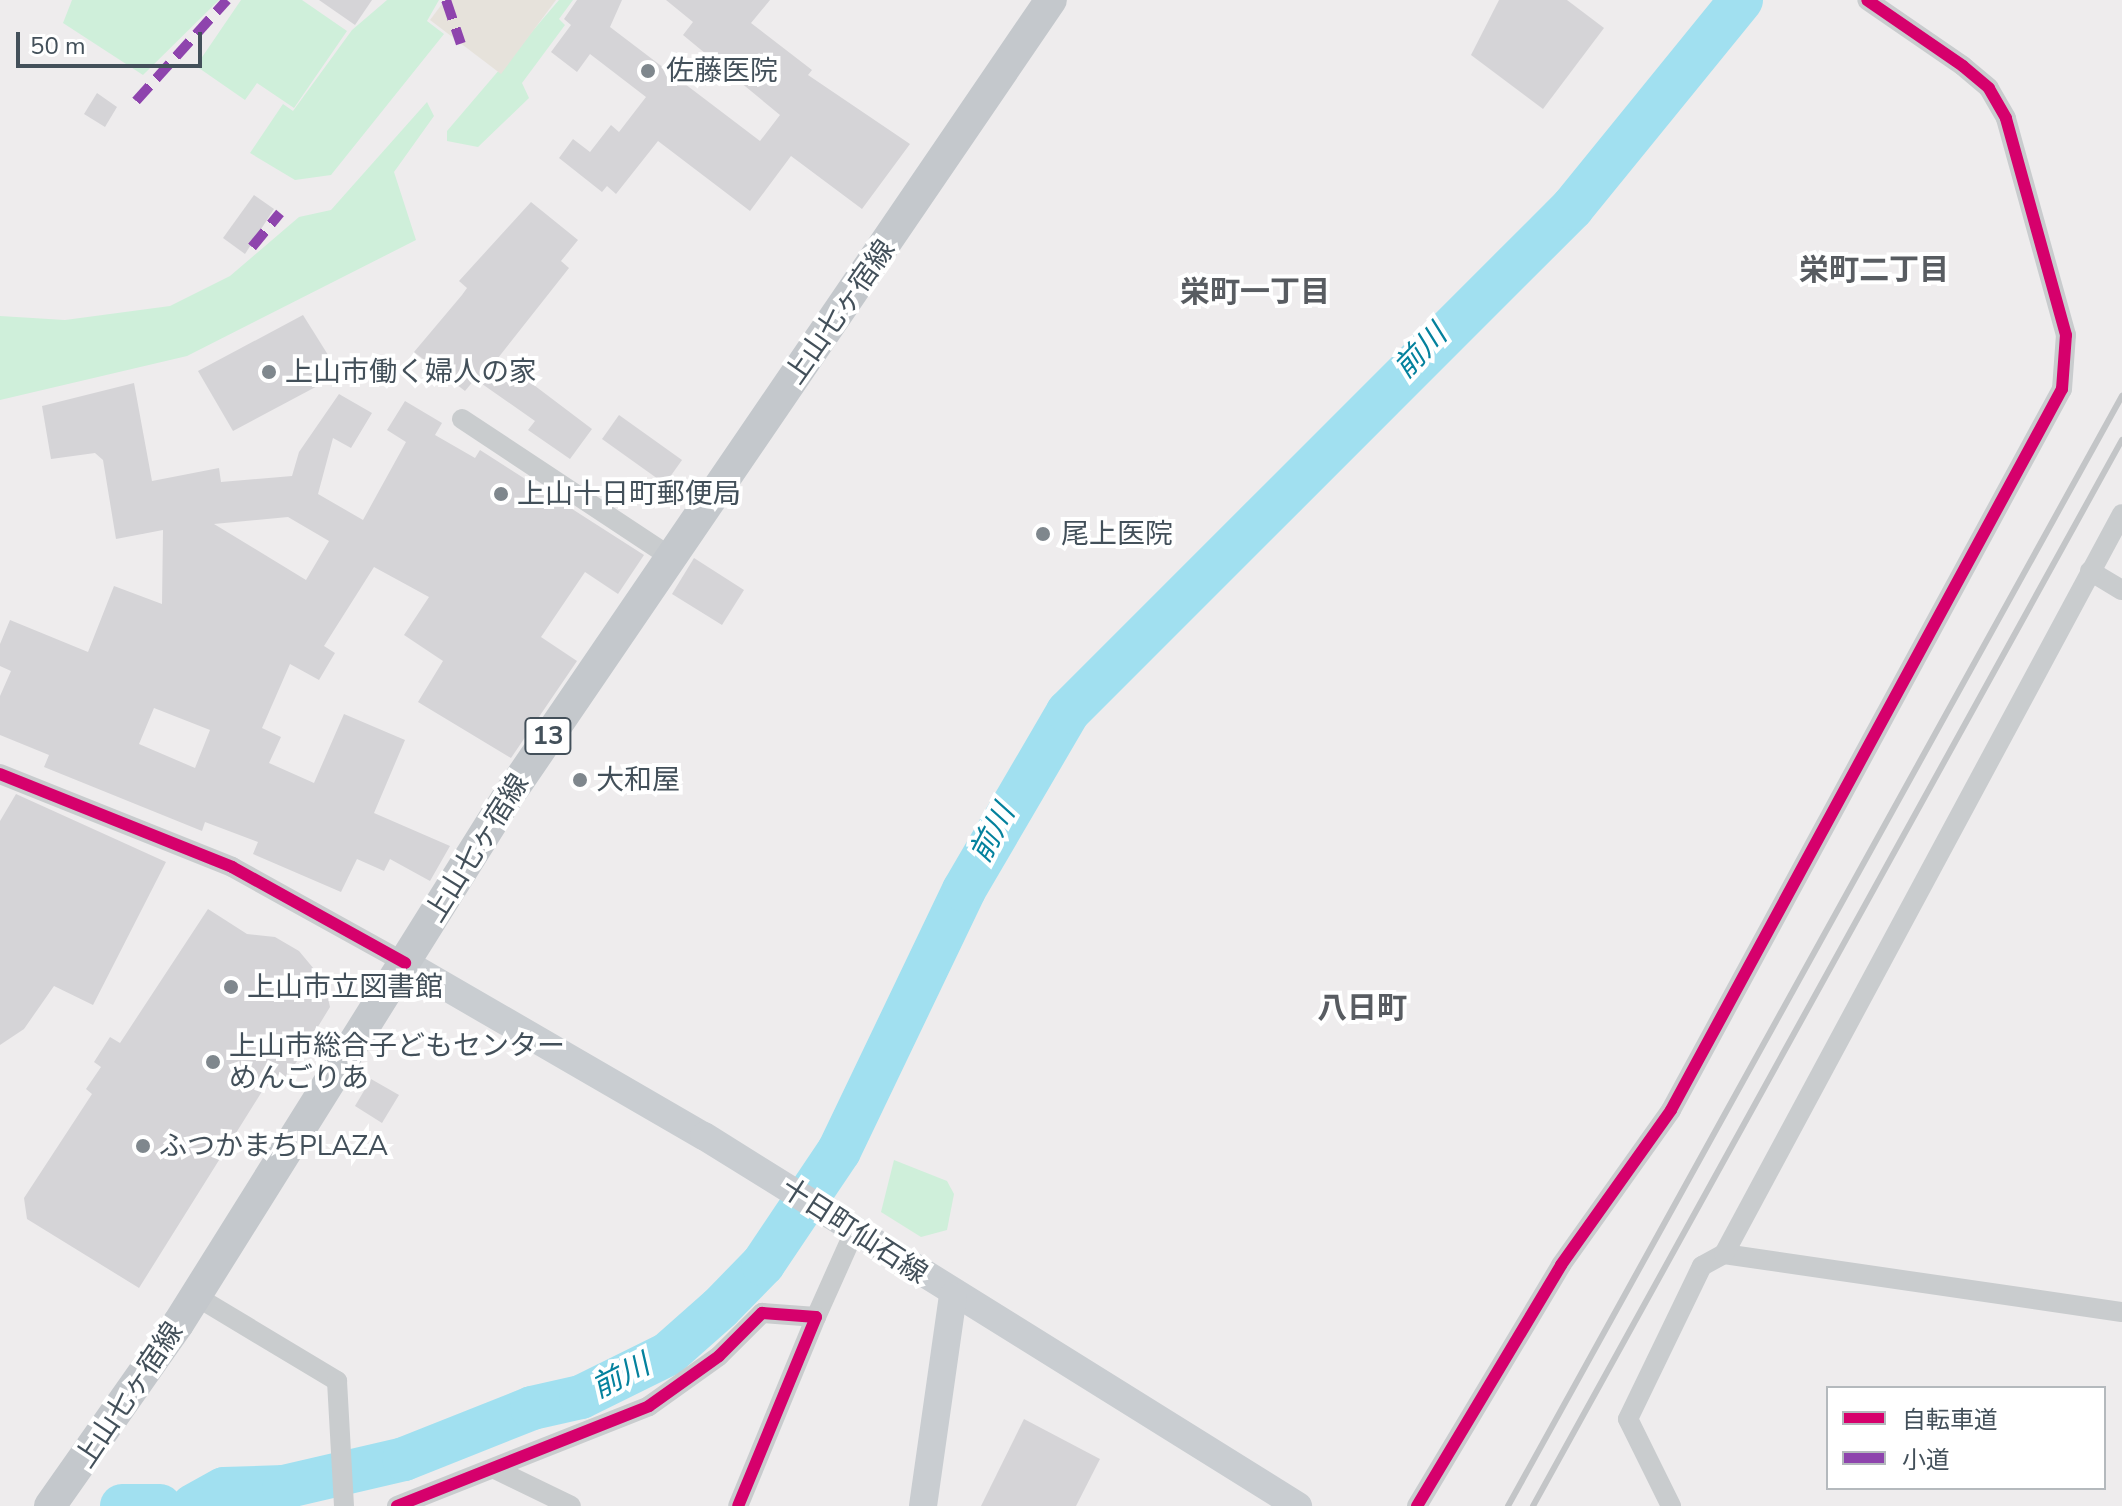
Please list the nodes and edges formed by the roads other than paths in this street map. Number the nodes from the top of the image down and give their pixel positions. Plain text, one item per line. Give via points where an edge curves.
1 (1051, 0) edge
2 (1867, 0) edge
3 (462, 419) dead end
4 (2122, 514) edge
5 (669, 556) junction
6 (2090, 571) junction
7 (2122, 590) edge
8 (0, 774) edge
9 (405, 963) junction
10 (845, 1224) junction
11 (1724, 1254) junction
12 (194, 1295) junction
13 (953, 1296) junction
14 (2122, 1312) edge
15 (816, 1317) junction
16 (497, 1470) junction
17 (58, 1496) edge
18 (344, 1506) edge
19 (397, 1506) edge
20 (571, 1506) edge
21 (738, 1506) edge
22 (923, 1506) edge
23 (1298, 1506) edge
24 (1417, 1506) edge
25 (1671, 1506) edge

1 - 5 main road, 上山七ヶ宿線 / 13
2 - 24 street via 1989,88 2006,118 2066,335 2062,389 1671,1110 1561,1265
3 - 5 street
4 - 6 street
5 - 9 main road, 上山七ヶ宿線 / 13
6 - 7 street
6 - 11 street
8 - 9 street via 232,867
9 - 10 main road, 十日町仙石線
9 - 12 main road, 上山七ヶ宿線 / 13
10 - 13 main road, 十日町仙石線
10 - 15 street
11 - 14 street
11 - 25 street via 1702,1266 1628,1419
12 - 17 main road, 上山七ヶ宿線 / 13
12 - 18 street via 328,1370 337,1381
13 - 22 main road
13 - 23 main road, 十日町仙石線
15 - 16 street via 762,1313 719,1356 649,1406
15 - 21 street
16 - 19 street
16 - 20 street

